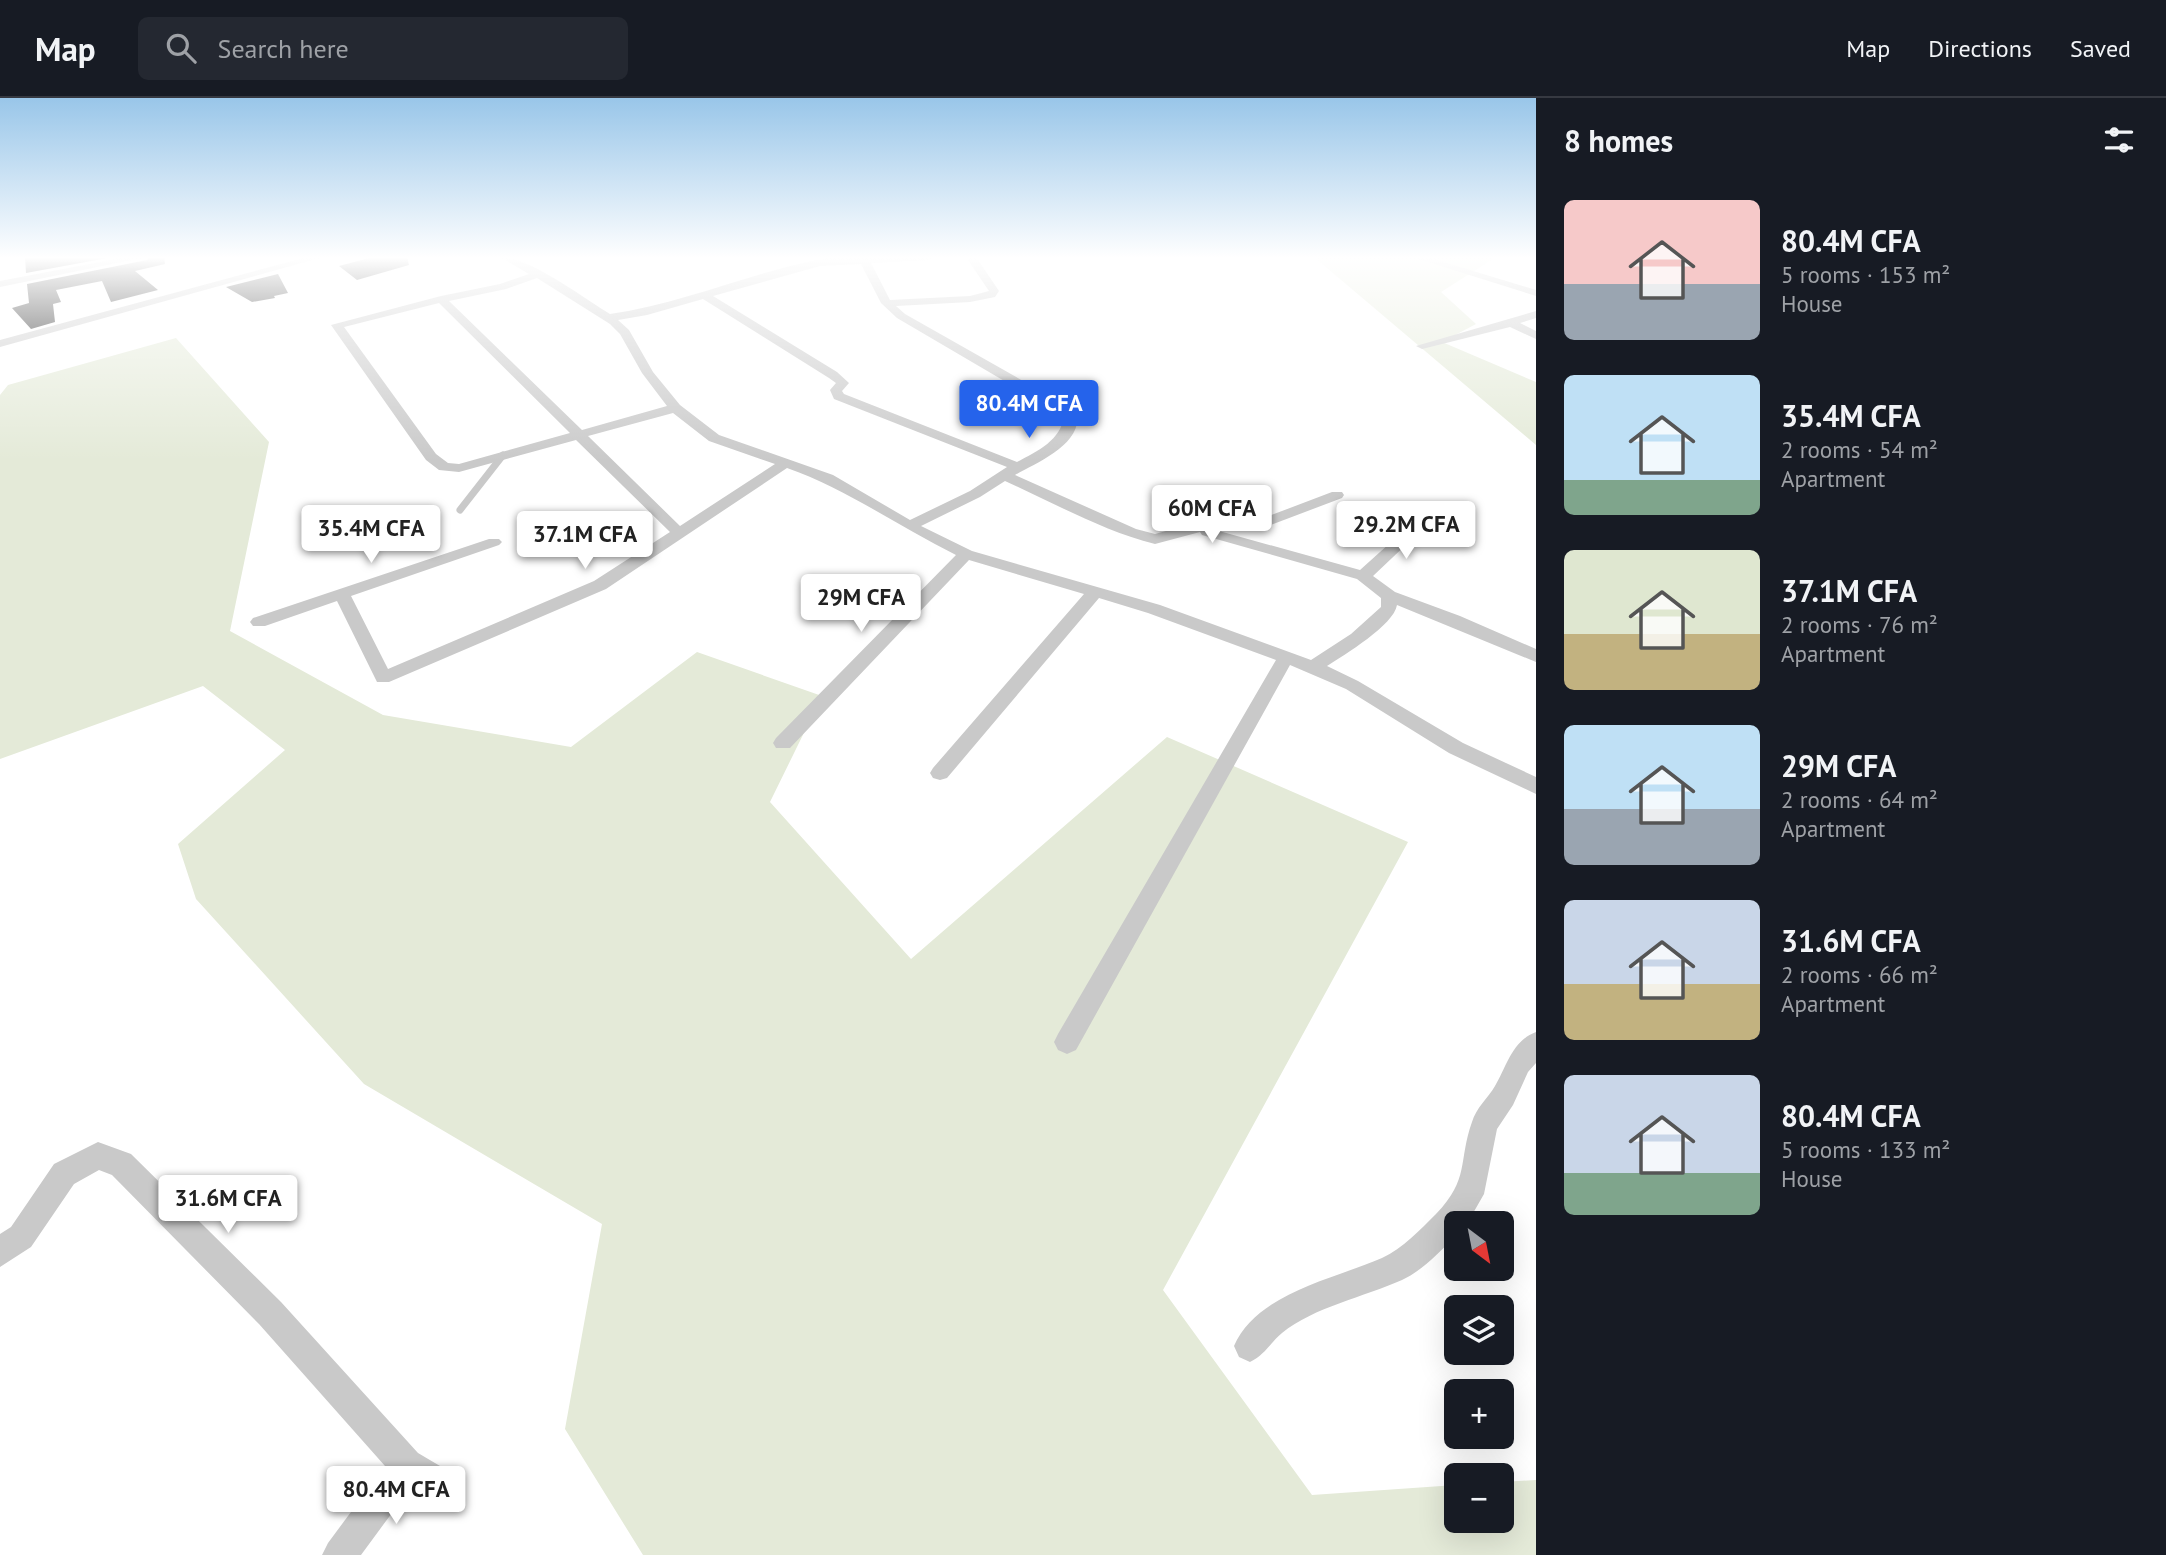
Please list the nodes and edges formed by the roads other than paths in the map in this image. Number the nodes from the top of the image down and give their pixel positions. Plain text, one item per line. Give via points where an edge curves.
1 (71, 325) edge
2 (337, 325) edge
3 (468, 325) edge
4 (616, 325) edge
5 (752, 325) edge
6 (913, 325) edge
7 (1503, 325) edge
8 (1515, 325) edge
9 (0, 326) edge
10 (1536, 336) edge
11 (17, 340) junction
12 (0, 344) edge
13 (1422, 346) dead end
14 (675, 408) junction
15 (580, 433) junction
16 (503, 455) junction
17 (787, 462) junction
18 (1018, 467) junction
19 (1004, 475) junction
20 (1337, 495) dead end
21 (460, 510) dead end
22 (1425, 519) dead end
23 (909, 526) junction
24 (1195, 528) junction
25 (680, 534) junction
26 (494, 542) dead end
27 (967, 554) junction
28 (1363, 576) junction
29 (1094, 593) junction
30 (342, 594) junction
31 (1389, 596) junction
32 (259, 622) dead end
33 (1536, 656) edge
34 (1286, 657) junction
35 (1313, 667) junction
36 (783, 743) dead end
37 (940, 773) dead end
38 (1536, 786) edge
39 (1067, 1042) dead end
40 (1536, 1044) edge
41 (0, 1252) edge
42 (1250, 1346) dead end
43 (406, 1465) junction
44 (445, 1488) dead end
45 (340, 1555) edge

1 - 11 street
2 - 16 street via 432,457 444,467 459,468
3 - 15 street
4 - 14 street
5 - 18 street via 843,383 836,390 838,396
6 - 18 street via 1071,414 1067,433
7 - 13 street
8 - 10 street
9 - 11 street
11 - 12 street
14 - 15 street
14 - 17 street via 714,438
15 - 16 street
15 - 25 street
16 - 21 lane
17 - 23 street via 828,478
17 - 25 street
18 - 19 street
19 - 23 street
19 - 24 street via 1144,537 1168,538
20 - 24 street via 1263,523
22 - 28 street
23 - 27 street
24 - 28 street
25 - 30 street via 600,585 383,678
26 - 30 street
27 - 29 street
27 - 36 street
28 - 31 street
29 - 34 street via 1154,609
29 - 37 street
30 - 32 street
31 - 33 street
31 - 35 street via 1389,609 1357,638
34 - 35 street
34 - 39 street
35 - 38 street via 1352,685 1456,748
40 - 42 street via 1519,1063 1484,1125 1476,1174 1458,1212 1423,1248 1394,1268 1314,1299 1271,1322
41 - 43 street via 20,1237 64,1174 98,1156 121,1164 270,1313
43 - 44 street
43 - 45 street

